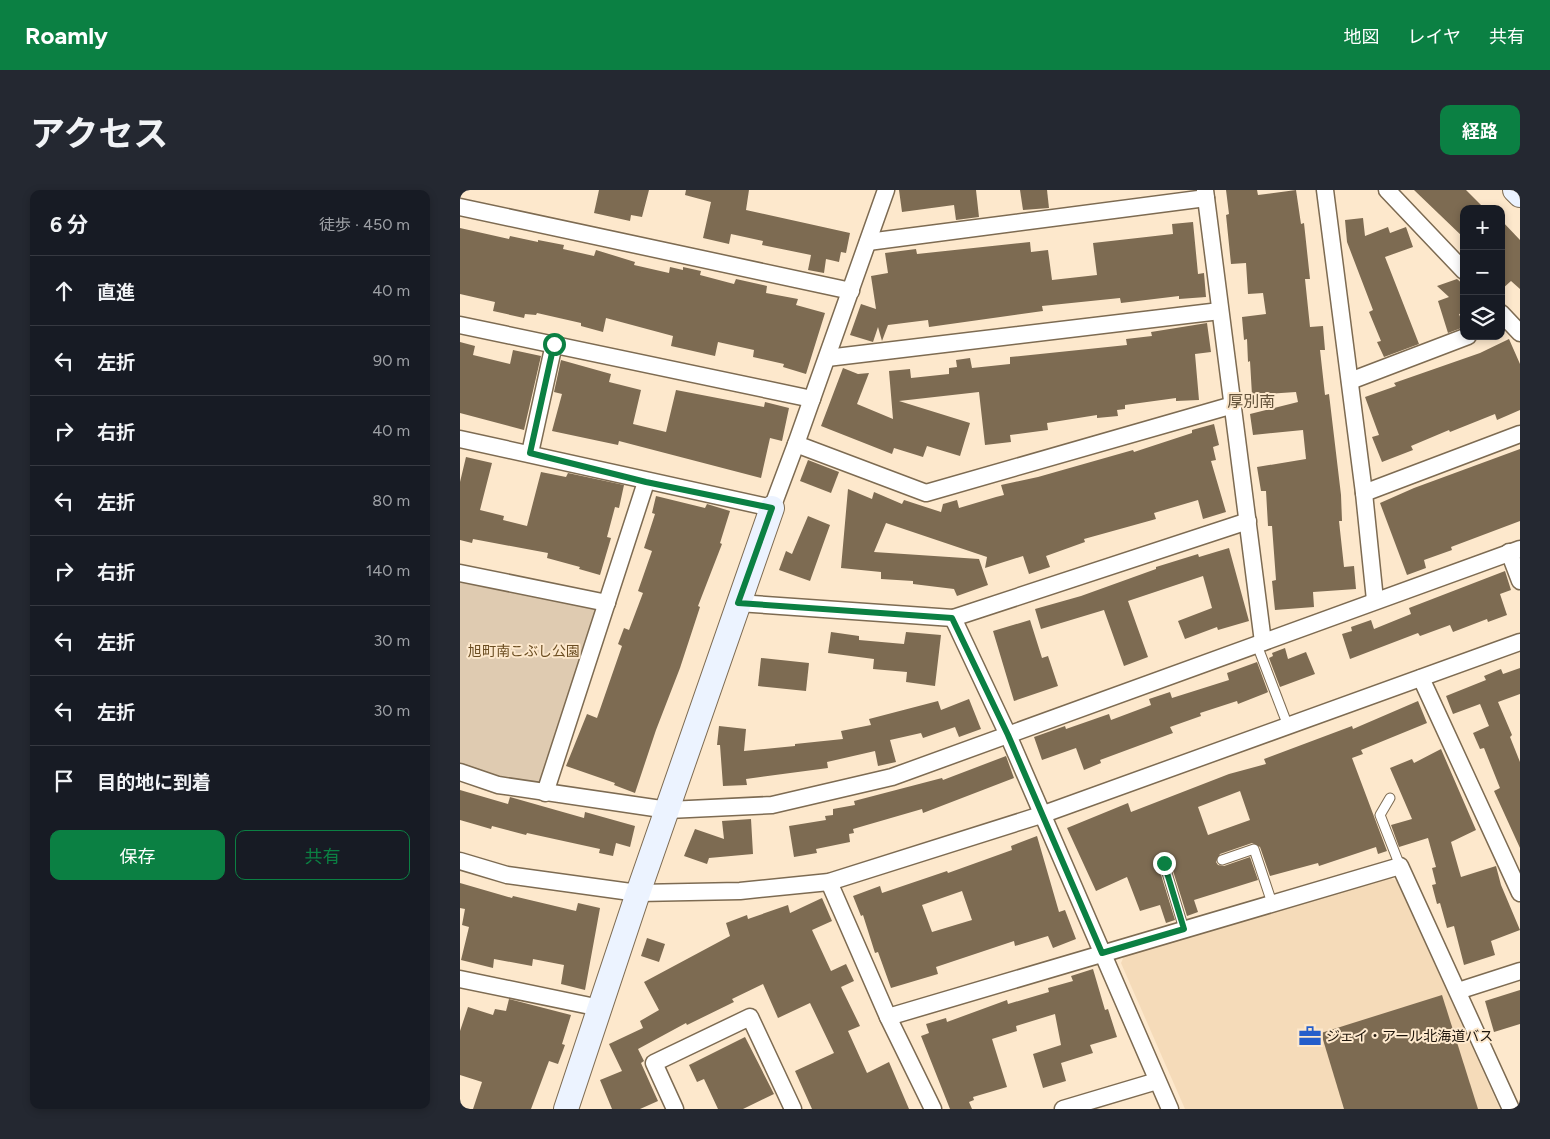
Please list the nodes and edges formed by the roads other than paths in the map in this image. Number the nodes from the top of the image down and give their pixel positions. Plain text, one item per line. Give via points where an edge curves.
1 (886, 190) edge
2 (1325, 190) edge
3 (1387, 190) edge
4 (1515, 190) edge
5 (1205, 194) edge
6 (1520, 195) edge
7 (460, 207) edge
8 (868, 242) junction
9 (1460, 267) edge
10 (851, 291) junction
11 (1220, 311) junction
12 (1508, 317) edge
13 (460, 325) edge
14 (1520, 333) edge
15 (1460, 339) edge
16 (554, 344) junction
17 (827, 358) junction
18 (1350, 381) junction
19 (812, 399) junction
20 (1233, 405) junction
21 (1520, 434) edge
22 (460, 439) edge
23 (796, 444) junction
24 (530, 453) junction
25 (646, 482) junction
26 (1364, 493) junction
27 (772, 508) junction
28 (1248, 521) junction
29 (1514, 550) edge
30 (460, 573) edge
31 (1520, 581) edge
32 (1375, 600) junction
33 (607, 603) junction
34 (738, 603) junction
35 (952, 618) junction
36 (1520, 642) edge
37 (1260, 644) junction
38 (1421, 678) junction
39 (1288, 726) junction
40 (1008, 735) junction
41 (460, 772) edge
42 (545, 793) junction
43 (1390, 798) dead end
44 (668, 810) junction
45 (1041, 815) junction
46 (1222, 860) dead end
47 (460, 861) edge
48 (1164, 863) dead end
49 (1400, 866) junction
50 (829, 882) junction
51 (638, 893) junction
52 (1520, 894) edge
53 (1272, 903) junction
54 (1184, 929) junction
55 (1102, 953) junction
56 (1520, 972) edge
57 (460, 979) edge
58 (1458, 991) junction
59 (600, 1008) junction
60 (888, 1017) junction
61 (1157, 1081) junction
62 (566, 1109) edge
63 (675, 1109) edge
64 (793, 1109) edge
65 (933, 1109) edge
66 (1063, 1109) edge
67 (1170, 1109) edge
68 (1511, 1109) edge

1 - 8 street
2 - 18 street
3 - 9 street
4 - 6 street
5 - 8 street
5 - 11 street
7 - 10 street
8 - 10 street
10 - 17 street
11 - 17 street
11 - 20 street
12 - 14 street
13 - 16 street
15 - 18 street
16 - 19 street
16 - 24 street
17 - 19 street
18 - 26 street
19 - 23 street
20 - 23 street via 926,493
20 - 28 street
21 - 26 street
22 - 24 street
23 - 27 street
24 - 25 street
25 - 27 street
25 - 33 street
26 - 32 street
27 - 34 street
28 - 35 street
28 - 37 street
29 - 31 street
29 - 32 street
30 - 33 street
32 - 37 street
33 - 42 street
34 - 35 street
34 - 44 street
35 - 40 street
36 - 38 street
37 - 39 lane
37 - 40 street
38 - 39 street
38 - 52 street
39 - 45 street
40 - 44 street via 892,777 772,805
40 - 45 street
41 - 42 street via 498,785
42 - 44 street
43 - 49 lane via 1380,815
44 - 51 street
45 - 50 street
45 - 55 street
46 - 53 lane via 1254,849
47 - 51 street via 507,875
48 - 54 lane
49 - 53 street
49 - 58 street
50 - 51 street via 740,891
50 - 60 street
51 - 59 street
53 - 54 street
54 - 55 street
55 - 60 street
55 - 61 street
56 - 58 street
57 - 59 street
58 - 68 street
59 - 62 street
60 - 65 street
61 - 66 street
61 - 67 street
63 - 64 street via 654,1063 750,1017

